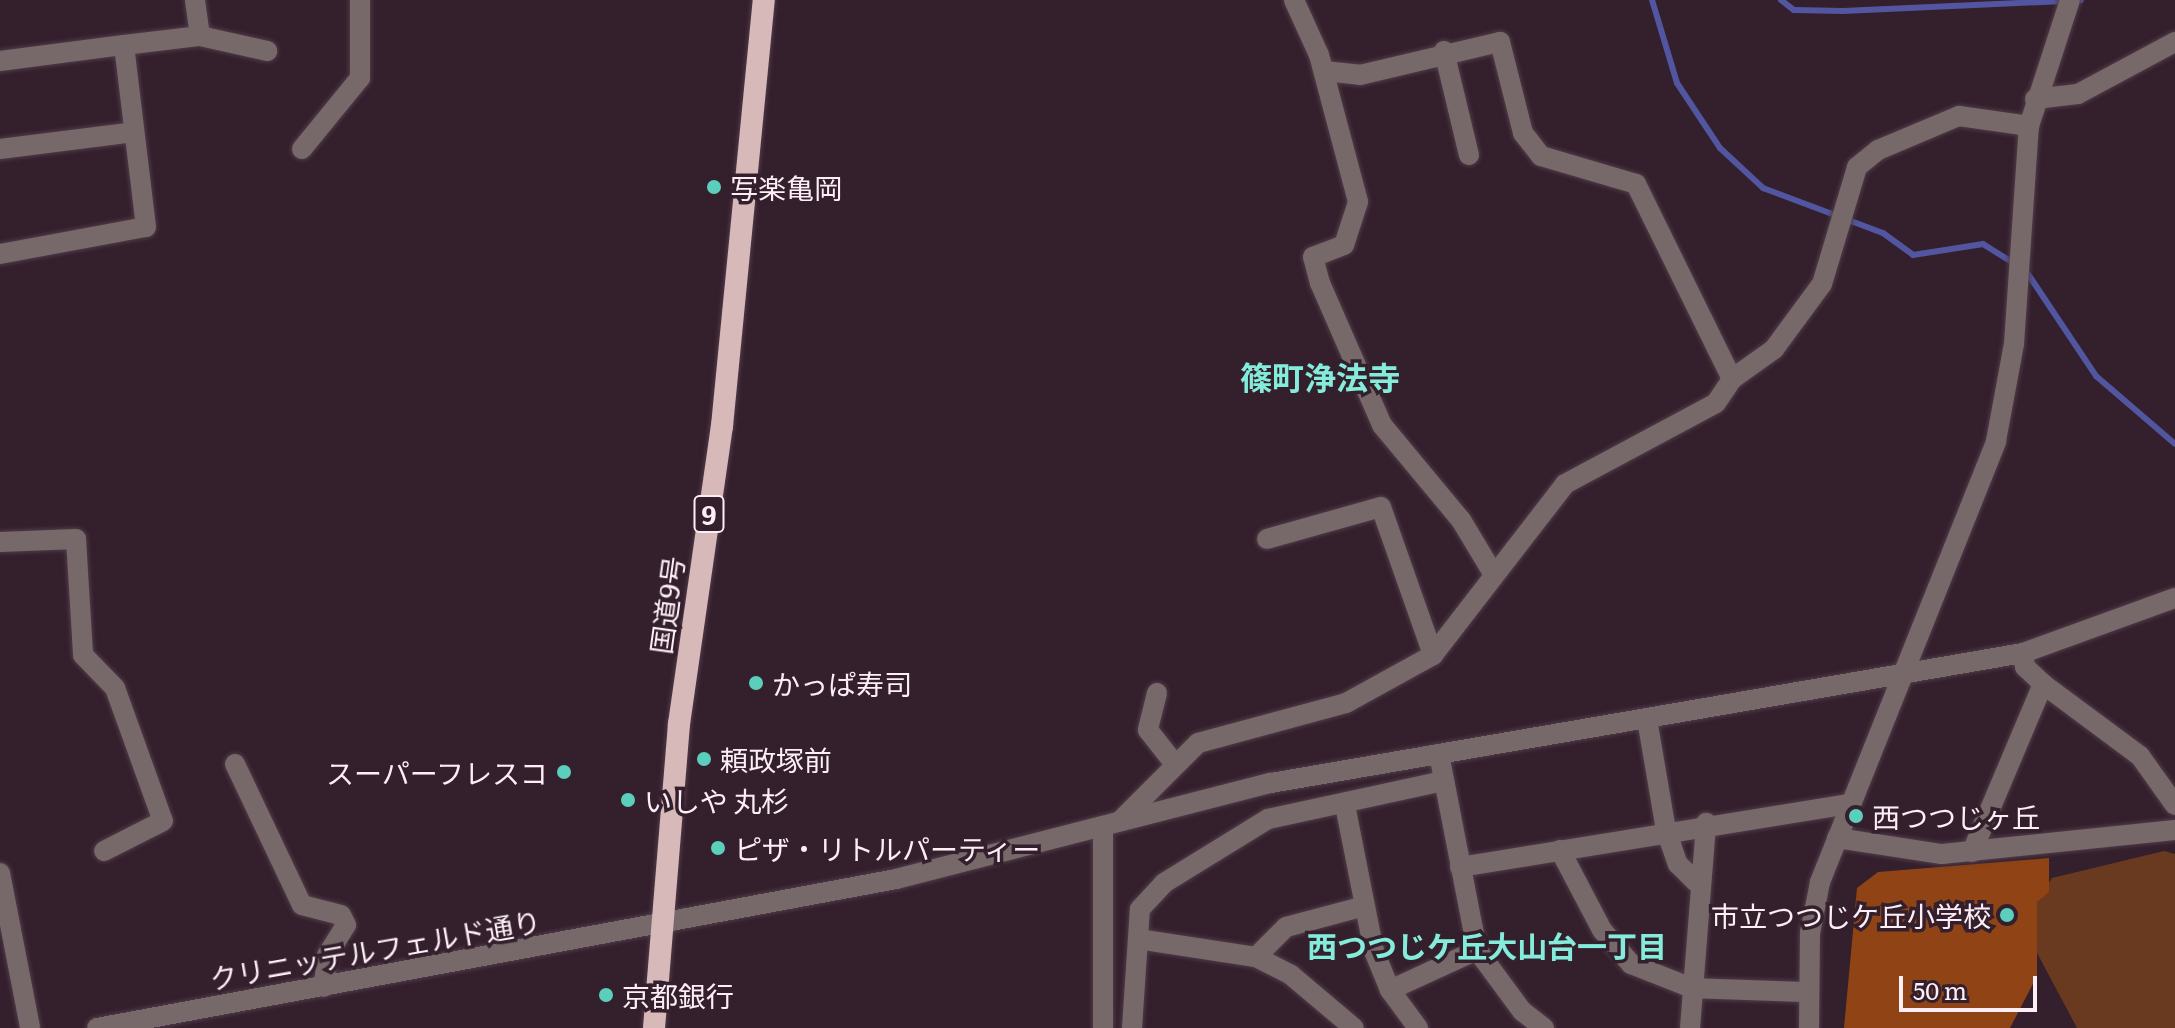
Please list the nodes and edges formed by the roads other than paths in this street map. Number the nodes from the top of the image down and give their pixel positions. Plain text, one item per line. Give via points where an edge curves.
1 (195, 0) edge
2 (360, 0) edge
3 (764, 0) edge
4 (1294, 0) edge
5 (2070, 0) edge
6 (200, 36) junction
7 (2175, 42) edge
8 (124, 45) junction
9 (267, 51) dead end
10 (1444, 51) junction
11 (0, 61) edge
12 (1324, 71) junction
13 (2035, 99) junction
14 (2029, 126) junction
15 (134, 132) junction
16 (0, 149) edge
17 (302, 149) dead end
18 (1469, 155) dead end
19 (0, 254) edge
20 (1732, 379) junction
21 (1267, 539) dead end
22 (0, 542) edge
23 (1494, 575) junction
24 (2175, 598) edge
25 (2023, 653) junction
26 (1433, 655) junction
27 (1906, 673) junction
28 (2043, 684) junction
29 (1157, 693) dead end
30 (1647, 719) junction
31 (1439, 754) junction
32 (1174, 763) junction
33 (235, 764) dead end
34 (1444, 781) junction
35 (1849, 804) junction
36 (1345, 805) junction
37 (2175, 805) edge
38 (1706, 823) junction
39 (1111, 825) junction
40 (1666, 830) junction
41 (2175, 830) edge
42 (1837, 838) junction
43 (1560, 850) junction
44 (104, 851) dead end
45 (1972, 852) junction
46 (1460, 867) junction
47 (0, 873) edge
48 (1696, 882) junction
49 (1361, 907) junction
50 (663, 923) junction
51 (1138, 939) junction
52 (1477, 950) junction
53 (1256, 957) junction
54 (324, 987) junction
55 (1692, 988) junction
56 (1390, 990) junction
57 (1809, 992) junction
58 (167, 1022) edge
59 (30, 1028) edge
60 (97, 1028) edge
61 (654, 1028) edge
62 (1103, 1028) edge
63 (1132, 1028) edge
64 (1354, 1028) edge
65 (1418, 1028) edge
66 (1544, 1028) edge
67 (1690, 1028) edge
68 (1809, 1028) edge

1 - 6 street
2 - 17 street via 360,78
3 - 50 highway, 国道9号 / 9
4 - 12 street
5 - 13 street
6 - 8 street
6 - 9 street
7 - 13 street via 2078,94
8 - 11 street
8 - 15 street
10 - 12 street via 1360,75
10 - 18 street
10 - 20 street via 1500,42 1523,133 1541,156 1636,184
12 - 23 street via 1358,202 1344,245 1313,257 1320,283 1382,425 1461,520
13 - 14 street
14 - 20 street via 1959,116 1878,150 1857,167 1822,284 1774,349
14 - 27 street via 2014,344 1996,441
15 - 16 street
15 - 19 street via 146,227
20 - 23 street via 1716,403 1565,484
21 - 26 street via 1381,507
22 - 44 street via 76,539 83,655 115,688 163,821
23 - 26 street
24 - 25 street, クリニッテルフェルド通り
25 - 27 street, クリニッテルフェルド通り
25 - 28 street via 2025,667
26 - 32 street via 1346,703 1232,730
27 - 30 street, クリニッテルフェルド通り
27 - 35 street
28 - 37 street via 2110,728
28 - 45 street via 1972,839
29 - 32 street via 1148,730
30 - 31 street, クリニッテルフェルド通り
30 - 40 street
31 - 34 street
31 - 39 street, クリニッテルフェルド通り via 1271,783
32 - 39 street
33 - 54 street via 302,905 341,915 346,925 327,956
34 - 36 street
34 - 46 street
35 - 38 street
35 - 42 street
36 - 49 street
36 - 51 street via 1240,831 1164,883 1140,909
38 - 40 street
38 - 48 street
39 - 50 street, クリニッテルフェルド通り via 896,879
39 - 62 street
40 - 43 street
40 - 48 street via 1678,864
41 - 45 street
42 - 45 street
42 - 57 street via 1810,933
43 - 46 street
43 - 55 street via 1602,930 1631,964
46 - 52 street
47 - 59 street
48 - 55 street
49 - 53 street via 1286,927
49 - 56 street
50 - 54 street, クリニッテルフェルド通り
50 - 61 highway, 国道9号 / 9
51 - 53 street
51 - 63 street
52 - 56 street
52 - 66 street via 1522,1011
53 - 64 street via 1291,975
54 - 58 street, クリニッテルフェルド通り
55 - 57 street
55 - 67 street
56 - 65 street
57 - 68 street
58 - 60 street, クリニッテルフェルド通り

